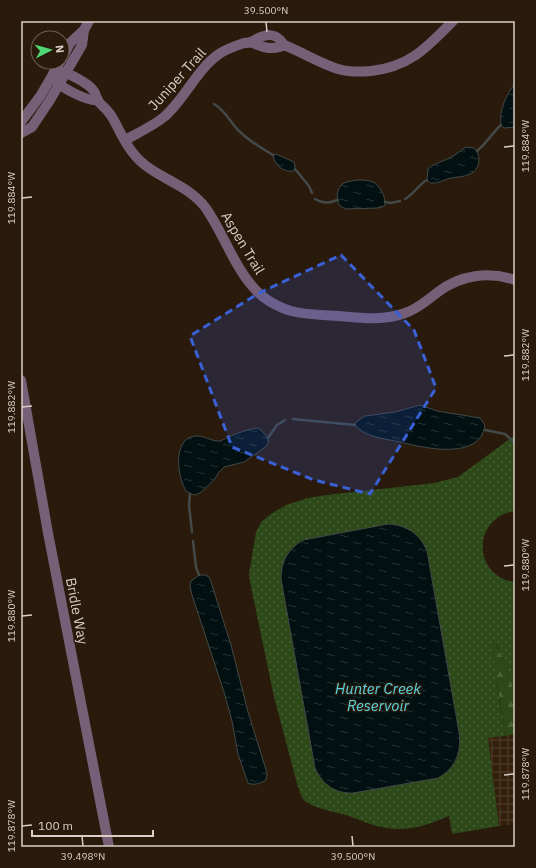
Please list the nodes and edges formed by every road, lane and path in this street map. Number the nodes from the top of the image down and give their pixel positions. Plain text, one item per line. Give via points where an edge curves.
1 (89, 21) edge
2 (453, 21) edge
3 (84, 30) junction
4 (70, 42) edge
5 (55, 70) edge
6 (66, 73) junction
7 (53, 74) junction
8 (59, 85) junction
9 (98, 100) junction
10 (21, 122) edge
11 (21, 132) edge
12 (125, 140) junction
13 (515, 280) edge
14 (21, 380) edge
15 (108, 847) edge

1 - 3 street
2 - 12 street, Juniper Trail via 426,48 409,60 389,69 357,72 337,69 284,45 267,48 252,42 234,46 218,54 211,61 165,116
3 - 4 street
3 - 6 street via 82,45
5 - 7 street
6 - 7 street
6 - 8 street
6 - 9 street, Aspen Trail via 93,89
7 - 8 street
7 - 10 street
8 - 9 street via 88,99
8 - 11 street via 37,121 32,127
9 - 12 street, Aspen Trail via 109,112
12 - 13 street, Aspen Trail via 145,165 188,190 196,198 211,217 254,289 271,302 290,310 312,315 389,317 414,310 455,281 490,275
14 - 15 street, Bridle Way

